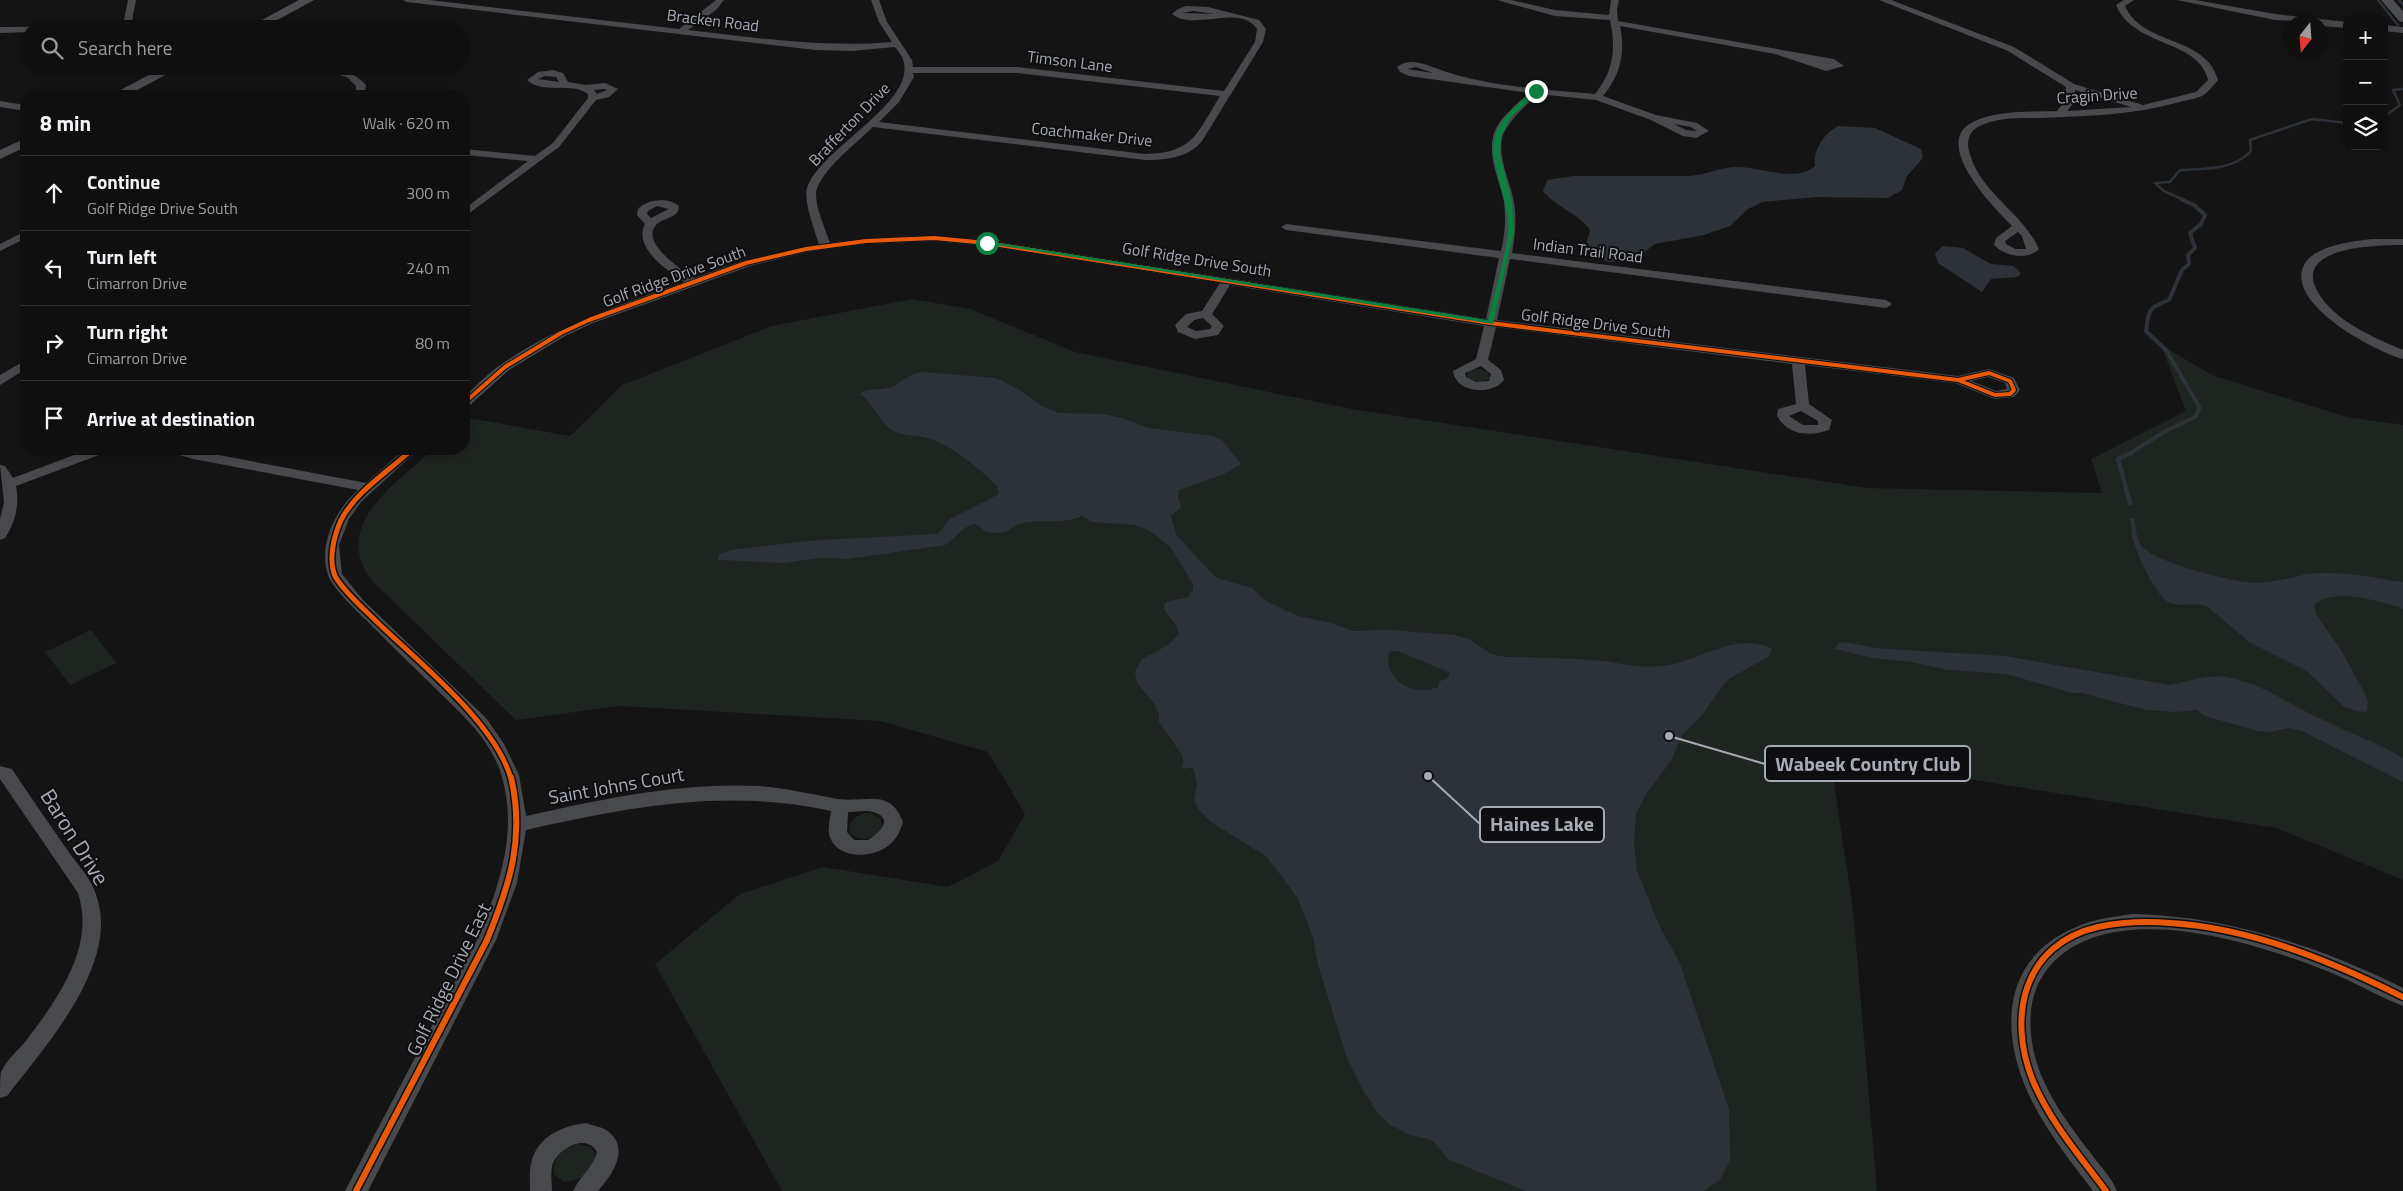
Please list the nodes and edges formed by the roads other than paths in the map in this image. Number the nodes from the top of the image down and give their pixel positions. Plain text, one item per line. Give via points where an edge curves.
1 (132, 0) edge
2 (308, 0) edge
3 (407, 0) edge
4 (720, 0) edge
5 (875, 0) edge
6 (1501, 0) edge
7 (1616, 0) edge
8 (1883, 0) edge
9 (2181, 0) edge
10 (2386, 0) edge
11 (2121, 1) edge
12 (1228, 14) dead end
13 (2283, 18) edge
14 (2403, 18) edge
15 (128, 20) edge
16 (269, 20) edge
17 (1613, 21) junction
18 (2328, 23) edge
19 (2343, 25) edge
20 (2388, 28) edge
21 (0, 30) edge
22 (20, 30) edge
23 (2403, 30) edge
24 (680, 32) junction
25 (898, 44) junction
26 (1787, 54) junction
27 (910, 70) junction
28 (158, 75) edge
29 (350, 75) edge
30 (1455, 78) dead end
31 (564, 82) dead end
32 (2071, 86) junction
33 (586, 88) junction
34 (128, 90) edge
35 (360, 90) edge
36 (1536, 91) junction
37 (1226, 94) junction
38 (1597, 97) junction
39 (593, 98) junction
40 (0, 104) edge
41 (20, 107) edge
42 (2145, 108) junction
43 (2060, 114) junction
44 (1654, 118) dead end
45 (872, 124) junction
46 (20, 145) edge
47 (470, 153) edge
48 (0, 155) edge
49 (538, 159) junction
50 (470, 210) edge
51 (651, 224) dead end
52 (1286, 227) dead end
53 (2017, 228) dead end
54 (20, 237) edge
55 (2403, 242) edge
56 (825, 246) junction
57 (0, 248) edge
58 (1507, 256) junction
59 (1227, 281) junction
60 (692, 282) junction
61 (1886, 304) dead end
62 (1206, 314) dead end
63 (1490, 323) junction
64 (2403, 355) edge
65 (1482, 360) dead end
66 (1798, 360) junction
67 (20, 368) edge
68 (1958, 380) dead end
69 (0, 381) edge
70 (470, 398) edge
71 (1803, 406) dead end
72 (86, 455) edge
73 (193, 455) edge
74 (406, 455) edge
75 (0, 469) edge
76 (9, 484) junction
77 (368, 488) junction
78 (0, 535) edge
79 (0, 772) edge
80 (840, 806) dead end
81 (518, 825) junction
82 (2403, 997) edge
83 (0, 1089) edge
84 (356, 1191) edge
85 (541, 1191) edge
86 (584, 1191) edge
87 (2106, 1191) edge

1 - 15 street
2 - 16 street
3 - 24 street, Bracken Road
4 - 24 street
5 - 25 street, Brafferton Drive via 883,22
6 - 17 street via 1555,13
7 - 17 street via 1611,10
8 - 32 street via 2010,49
9 - 13 street
10 - 14 street
11 - 42 street, Cragin Drive via 2121,13 2129,21 2198,58 2210,68 2213,76 2211,84 2199,94
12 - 37 street, Coachmaker Drive via 1255,22 1262,33
17 - 26 street
17 - 38 street via 1618,42 1617,61
18 - 19 street
20 - 23 street
21 - 22 street
24 - 25 street, Bracken Road via 834,48
25 - 27 street, Brafferton Drive
26 - 26 street via 1821,67 1831,69 1840,66 1834,62
27 - 37 street, Timson Lane via 1017,70
27 - 45 street, Brafferton Drive via 902,92
28 - 34 street
29 - 35 street via 361,85
30 - 36 street
31 - 33 street
32 - 42 street
32 - 43 street via 2070,102
33 - 39 street
33 - 39 street via 612,88 610,93
36 - 38 street
36 - 58 street via 1509,116 1498,136 1498,161 1511,216
37 - 45 street, Coachmaker Drive via 1194,145 1184,152 1167,156 1134,156
38 - 44 street
39 - 49 street via 561,139
40 - 41 street
42 - 43 street, Cragin Drive
43 - 53 street, Cragin Drive via 1998,118 1977,123 1965,133 1964,151 1978,182
45 - 56 street, Brafferton Drive via 824,169 812,187 811,196
46 - 48 street
47 - 49 street
49 - 50 street
51 - 60 street via 648,236 654,250
52 - 58 street, Indian Trail Road
54 - 57 street
55 - 64 street via 2365,242 2335,248 2312,263 2307,277 2315,297 2335,317 2367,338
56 - 59 street, Golf Ridge Drive South via 886,239 953,239
56 - 60 street, Golf Ridge Drive South via 759,259
58 - 61 street, Indian Trail Road
58 - 63 street
59 - 62 street
59 - 63 street, Golf Ridge Drive South
60 - 70 street, Golf Ridge Drive South via 561,333 505,367
63 - 65 street
63 - 66 street, Golf Ridge Drive South
66 - 68 street, Golf Ridge Drive South
66 - 71 street
67 - 69 street
72 - 76 street
73 - 77 street
74 - 77 street
75 - 76 street
76 - 78 street via 10,506
77 - 81 street, Golf Ridge Drive East via 350,506 334,536 331,557 335,575 359,605 474,716 495,741 513,779
79 - 83 street, Baron Drive via 6,774 86,891 92,912 81,973 69,996
80 - 81 street, Saint Johns Court via 778,794 695,793 619,802
81 - 84 street, Golf Ridge Drive East via 512,871 487,940
82 - 87 street via 2308,955 2203,928 2154,922 2114,924 2077,934 2059,945 2030,977 2023,1000 2022,1038 2034,1081 2045,1103
85 - 86 street via 540,1168 547,1152 560,1140 583,1131 603,1139 609,1157 598,1178

